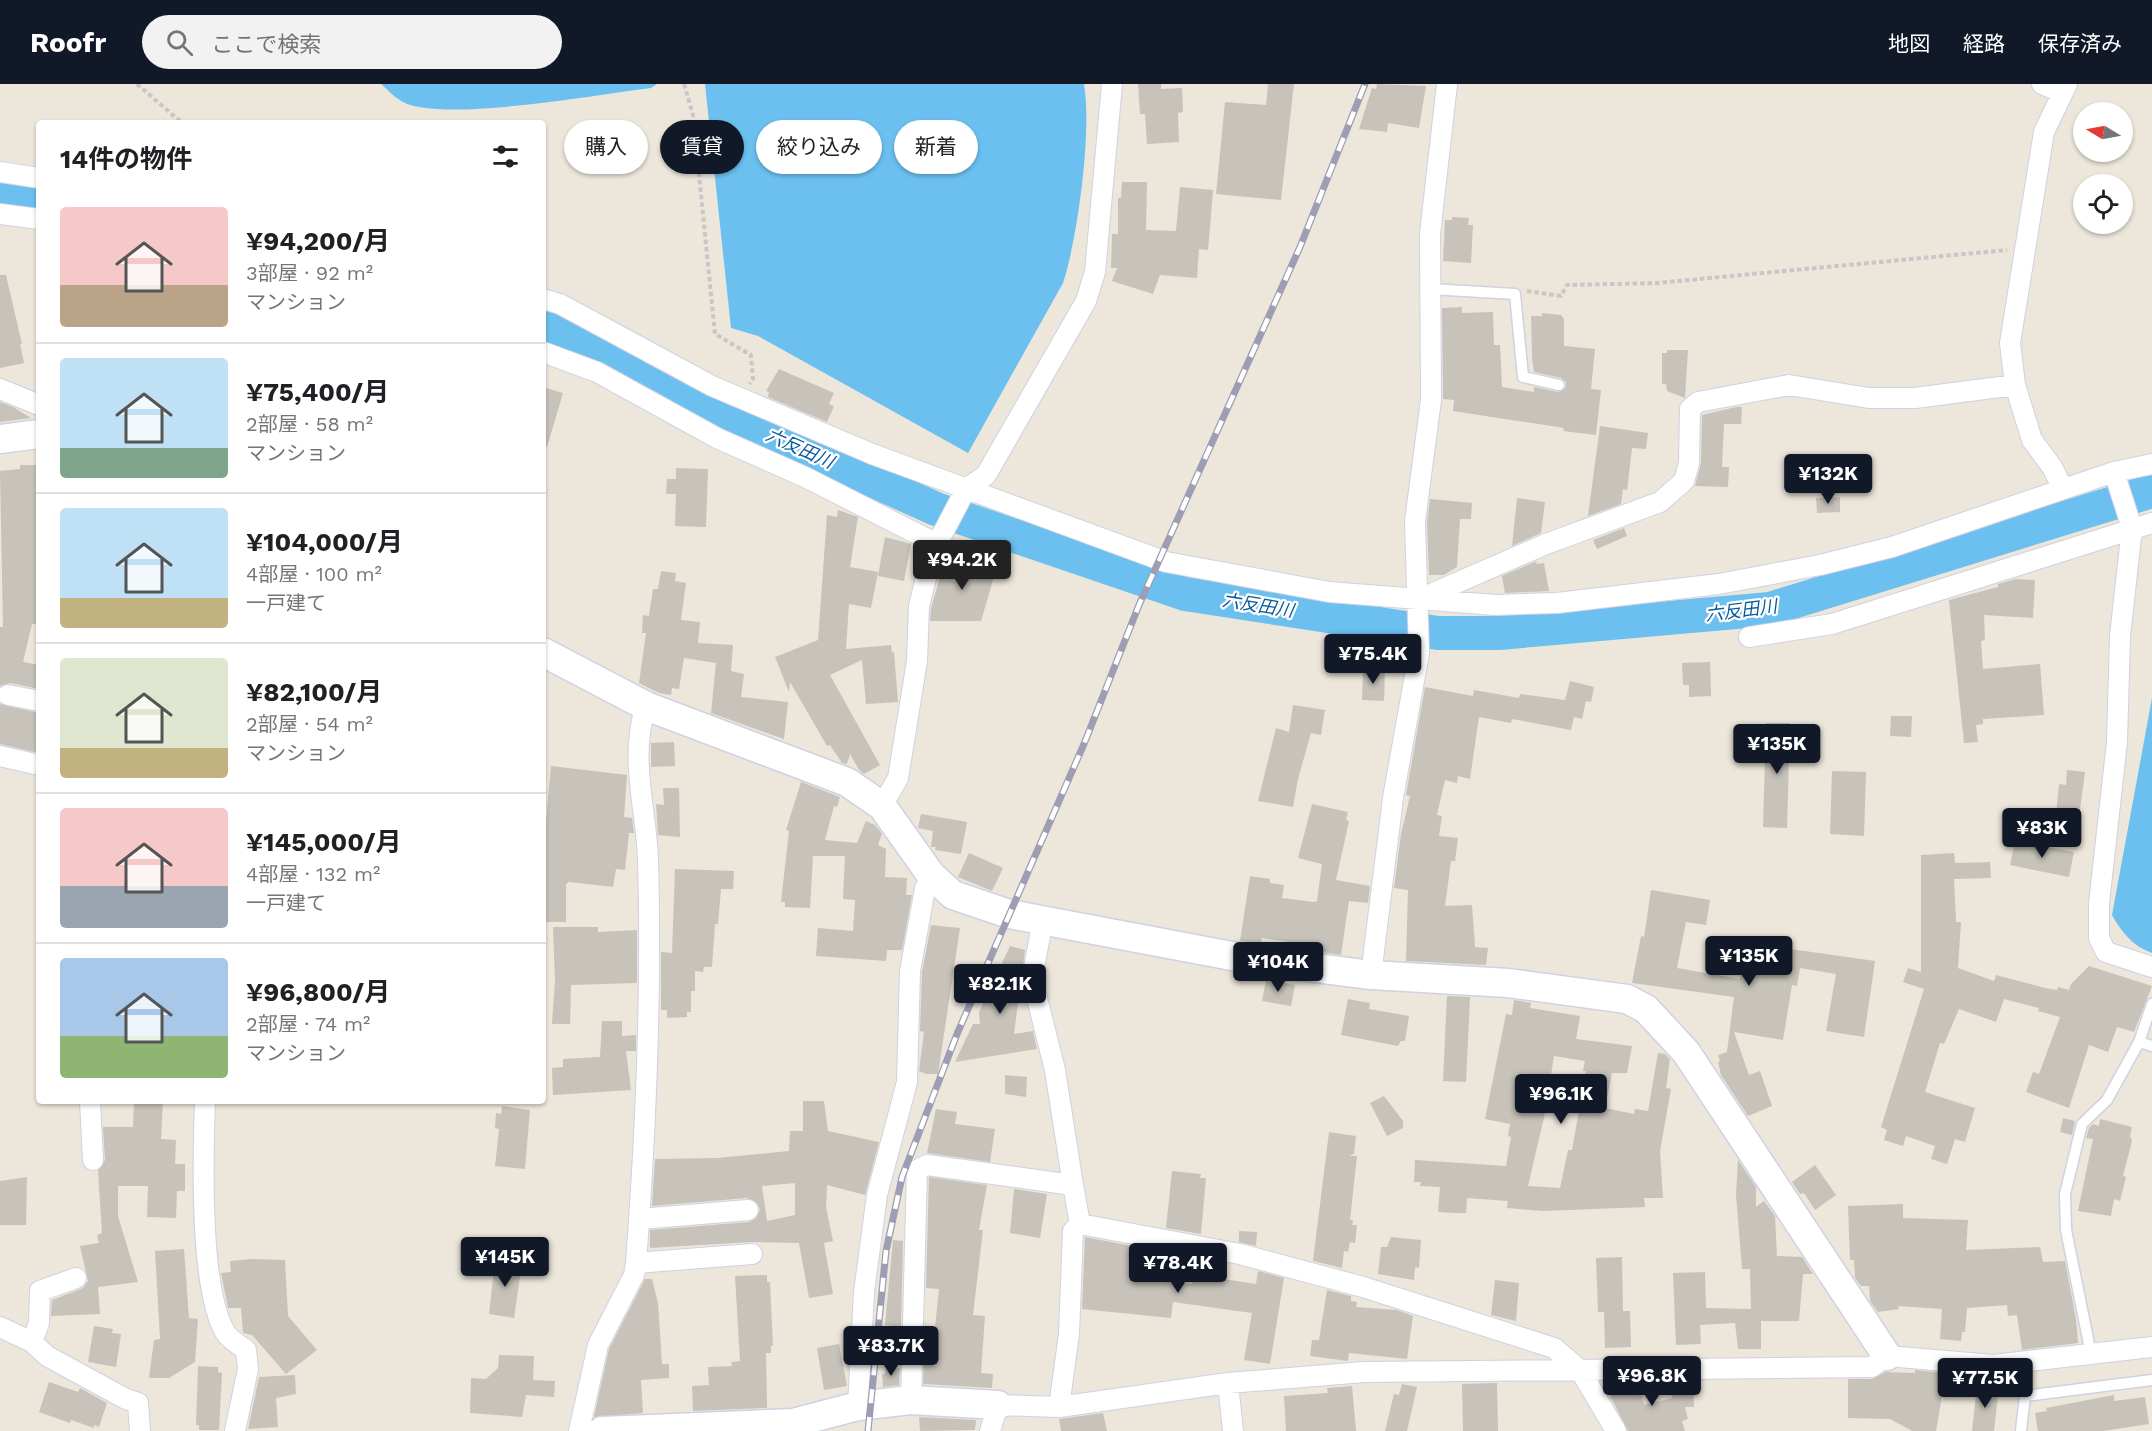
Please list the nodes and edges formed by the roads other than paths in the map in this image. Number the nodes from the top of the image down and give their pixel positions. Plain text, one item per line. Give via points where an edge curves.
1 (1112, 84) edge
2 (1447, 84) edge
3 (2042, 84) edge
4 (2064, 88) edge
5 (0, 172) edge
6 (36, 178) edge
7 (0, 214) edge
8 (36, 219) edge
9 (1430, 290) junction
10 (546, 300) edge
11 (546, 353) edge
12 (1559, 385) dead end
13 (2015, 385) junction
14 (0, 389) edge
15 (36, 404) edge
16 (36, 434) edge
17 (0, 439) edge
18 (2152, 464) edge
19 (2115, 475) junction
20 (2063, 489) junction
21 (964, 492) junction
22 (2152, 523) edge
23 (2130, 524) junction
24 (938, 540) junction
25 (1419, 599) junction
26 (1749, 637) dead end
27 (546, 654) edge
28 (8, 695) dead end
29 (36, 700) edge
30 (646, 706) junction
31 (0, 756) edge
32 (36, 764) edge
33 (882, 806) junction
34 (931, 875) junction
35 (1043, 920) junction
36 (2152, 967) edge
37 (1371, 975) junction
38 (2152, 1004) edge
39 (2139, 1042) junction
40 (2152, 1046) edge
41 (90, 1104) edge
42 (205, 1104) edge
43 (93, 1160) dead end
44 (1073, 1185) junction
45 (748, 1210) dead end
46 (640, 1219) junction
47 (1080, 1224) junction
48 (752, 1254) dead end
49 (636, 1263) junction
50 (76, 1278) dead end
51 (0, 1327) edge
52 (32, 1342) junction
53 (2152, 1347) edge
54 (2091, 1354) junction
55 (1887, 1356) junction
56 (1580, 1370) junction
57 (2152, 1380) edge
58 (1228, 1383) junction
59 (911, 1400) junction
60 (858, 1406) junction
61 (1059, 1407) junction
62 (994, 1418) edge
63 (140, 1431) edge
64 (235, 1431) edge
65 (579, 1431) edge
66 (602, 1431) edge
67 (1233, 1431) edge
68 (1616, 1431) edge
69 (2021, 1431) edge

1 - 21 street via 1095,272 1086,301 986,475
2 - 9 street via 1430,234
3 - 4 street
4 - 13 street via 2044,132 2010,343
5 - 6 street
7 - 8 street
9 - 12 lane via 1515,294 1523,377
9 - 25 street via 1431,400 1415,521
10 - 21 street via 712,386
11 - 24 street via 597,372 717,438
13 - 20 street via 2032,440 2052,466
13 - 25 street via 1914,398 1869,398 1789,385 1698,402 1690,409 1689,463 1684,481 1660,502 1546,544
14 - 15 street
16 - 17 street
18 - 19 street
19 - 20 street
19 - 23 street
20 - 25 street via 1892,547 1719,584 1557,603 1495,605
21 - 24 street
21 - 25 street via 1167,562 1329,592
22 - 23 street
23 - 26 street via 1832,624
23 - 36 street via 2120,636 2117,742 2099,903 2100,938 2106,951
24 - 33 street via 919,606 917,662 898,778
25 - 37 street via 1419,653 1393,798
27 - 30 street
28 - 29 street
30 - 33 street via 848,782
30 - 46 street via 637,762 648,857 648,1093
31 - 32 street
33 - 34 street
34 - 35 street via 953,895 1009,914
34 - 60 street via 910,971 907,1082 877,1195 864,1292
35 - 37 street via 1253,960
35 - 44 street via 1032,978 1055,1070
37 - 55 street via 1508,983 1627,999 1646,1010 1686,1052
38 - 39 lane
39 - 40 lane
39 - 54 lane via 2108,1100 2082,1124 2065,1194 2066,1230
41 - 43 street
42 - 64 street via 202,1164 208,1259 217,1313 226,1334 246,1350 248,1369
44 - 47 street
44 - 59 street via 927,1165 917,1170
45 - 46 street
46 - 49 street
47 - 56 street via 1240,1254 1363,1287 1554,1348
47 - 61 street via 1073,1231 1068,1334
48 - 49 street
49 - 65 street via 634,1275 598,1345
50 - 52 street via 39,1291 39,1323
51 - 52 street
52 - 63 street via 47,1356 138,1402
53 - 54 street
54 - 55 street via 1992,1365
55 - 56 street via 1872,1367
56 - 58 street via 1364,1372
56 - 68 street
57 - 69 lane via 2025,1396
58 - 61 street
58 - 67 street
59 - 60 street
59 - 62 street
60 - 66 street via 793,1423
61 - 62 street

